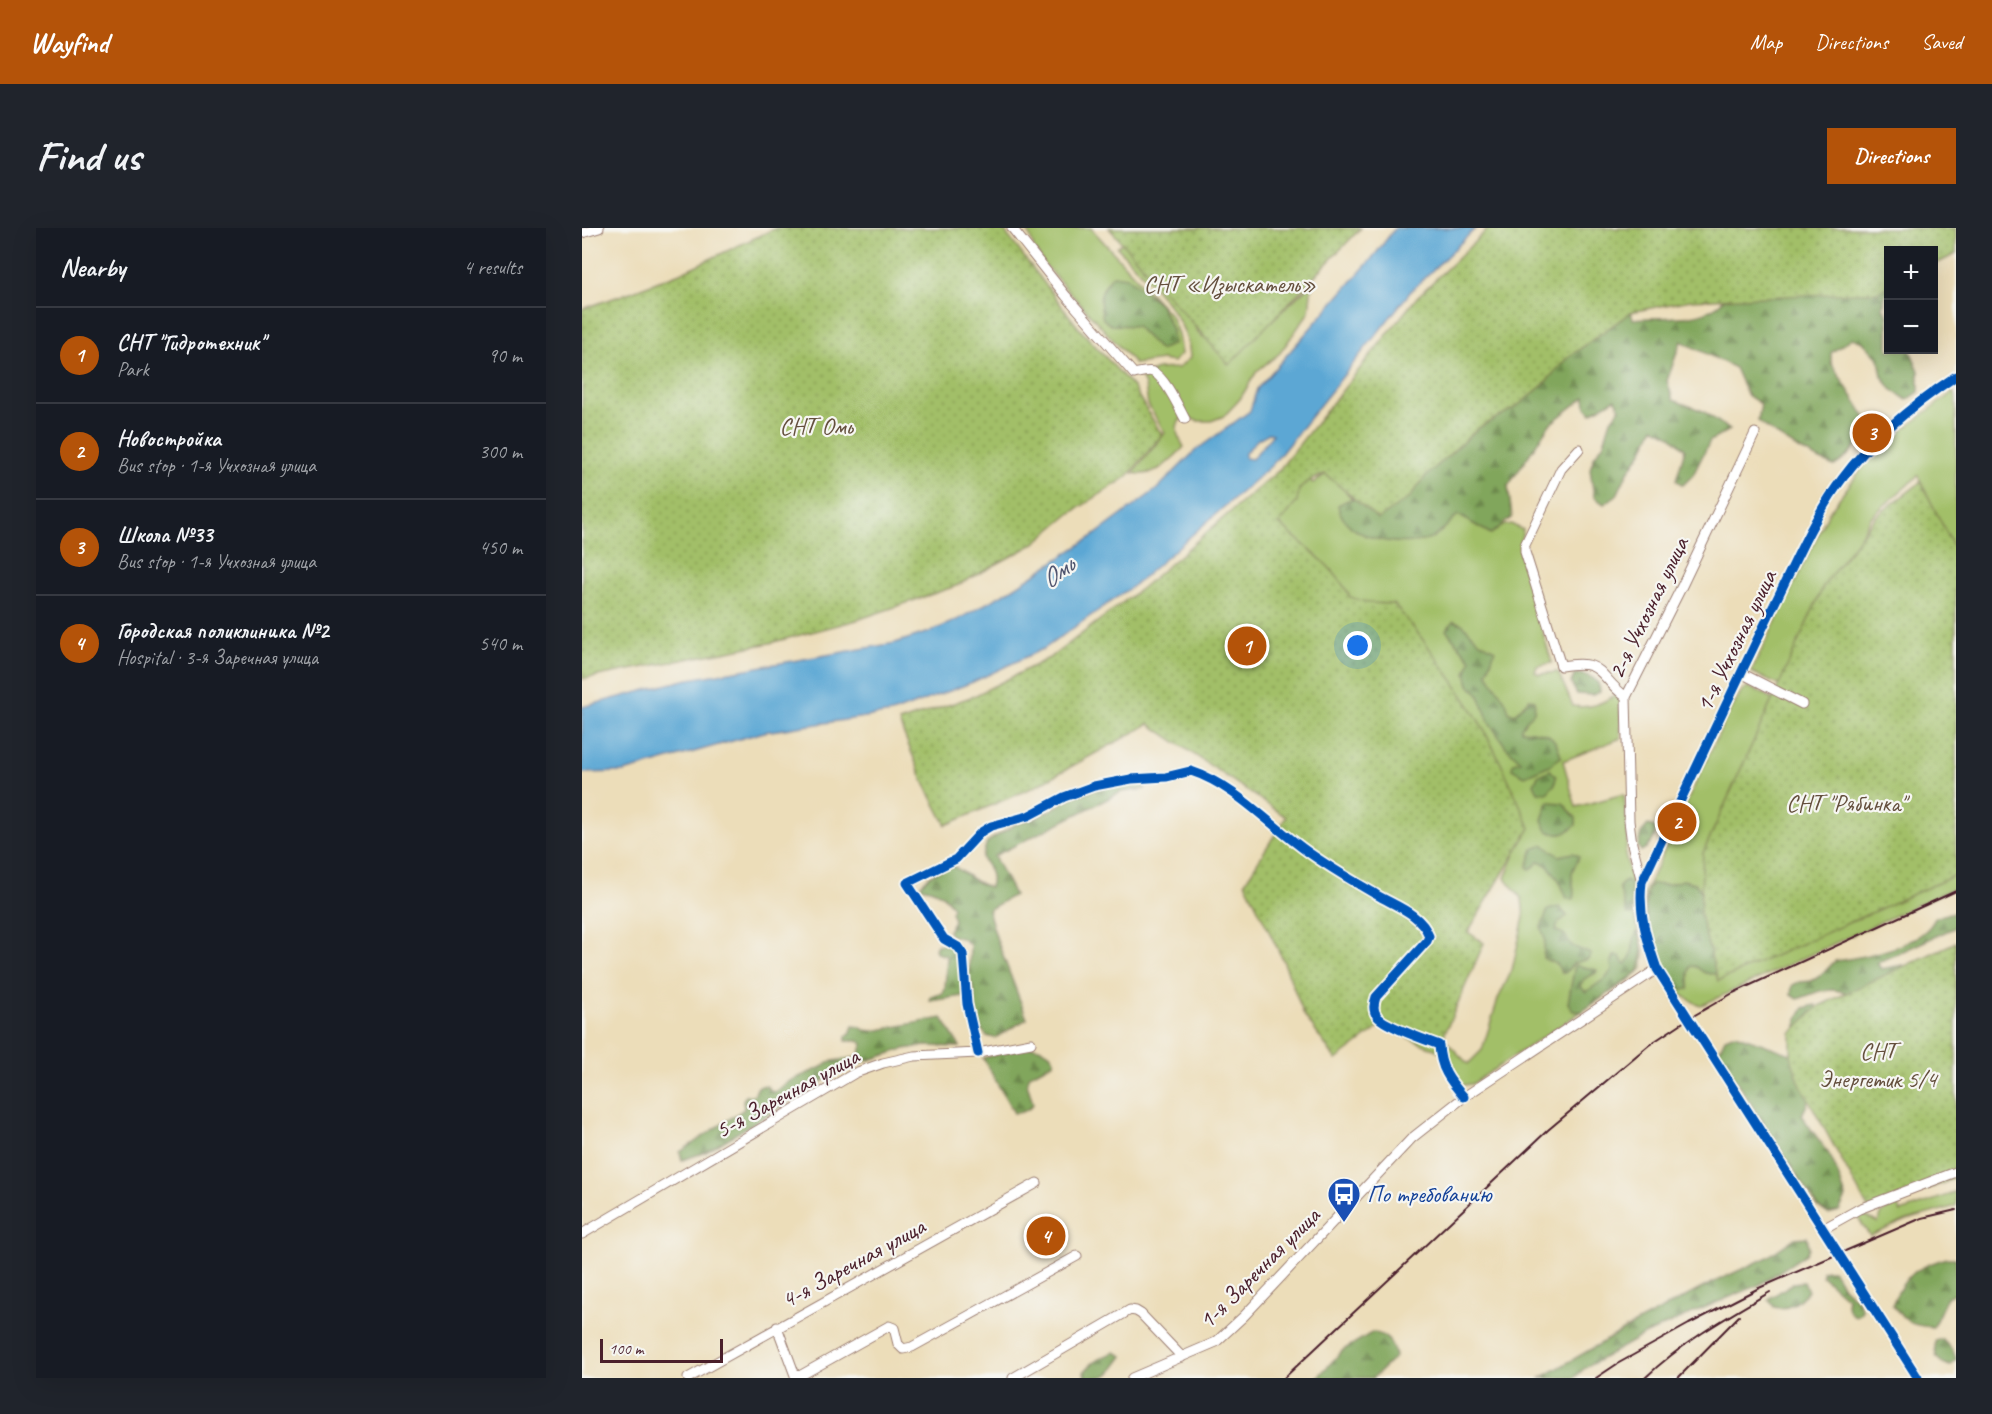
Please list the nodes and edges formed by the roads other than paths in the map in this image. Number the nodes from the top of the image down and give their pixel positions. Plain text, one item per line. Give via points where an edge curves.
1 (599, 228) edge
2 (1012, 228) edge
3 (582, 233) edge
4 (1956, 376) edge
5 (1185, 420) dead end
6 (1755, 433) dead end
7 (1579, 449) dead end
8 (1741, 673) junction
9 (1626, 697) junction
10 (1802, 704) dead end
11 (1642, 882) junction
12 (1657, 969) junction
13 (1031, 1042) dead end
14 (978, 1053) junction
15 (1464, 1097) junction
16 (1956, 1172) edge
17 (1037, 1183) dead end
18 (1823, 1229) junction
19 (582, 1234) edge
20 (1077, 1256) dead end
21 (777, 1327) junction
22 (1182, 1357) junction
23 (688, 1378) edge
24 (796, 1378) edge
25 (1012, 1378) edge
26 (1132, 1378) edge
27 (1918, 1378) edge

1 - 3 street
2 - 5 street via 1134,374 1155,373
4 - 8 street, 1-я Учхозная улица via 1882,433 1841,480 1815,523
6 - 9 street, 2-я Учхозная улица
7 - 9 street via 1561,468 1525,552 1561,666 1579,663 1598,668
8 - 10 street
8 - 11 street, 1-я Учхозная улица
9 - 11 street, 2-я Учхозная улица via 1629,821
11 - 12 street, 1-я Учхозная улица via 1641,911
12 - 15 street, 1-я Заречная улица
12 - 18 street, 1-я Учхозная улица
13 - 14 street, 5-я Заречная улица
14 - 15 street via 967,1004 963,954 944,939 907,883 956,859 981,832 1028,816 1064,796 1094,786 1191,771 1248,804 1298,845 1338,871 1422,921 1429,936 1427,941 1376,997 1375,1011 1386,1023 1439,1045 1442,1067
14 - 19 street, 5-я Заречная улица via 914,1056 855,1073
15 - 22 street, 1-я Заречная улица via 1412,1138 1228,1332 1202,1350
16 - 18 street via 1859,1209
17 - 21 street, 4-я Заречная улица
18 - 27 street, 1-я Учхозная улица
20 - 24 street via 912,1347 900,1347 894,1328 889,1326
21 - 23 street, 4-я Заречная улица
21 - 24 street
22 - 25 street via 1141,1314 1130,1310
22 - 26 street, 1-я Заречная улица

